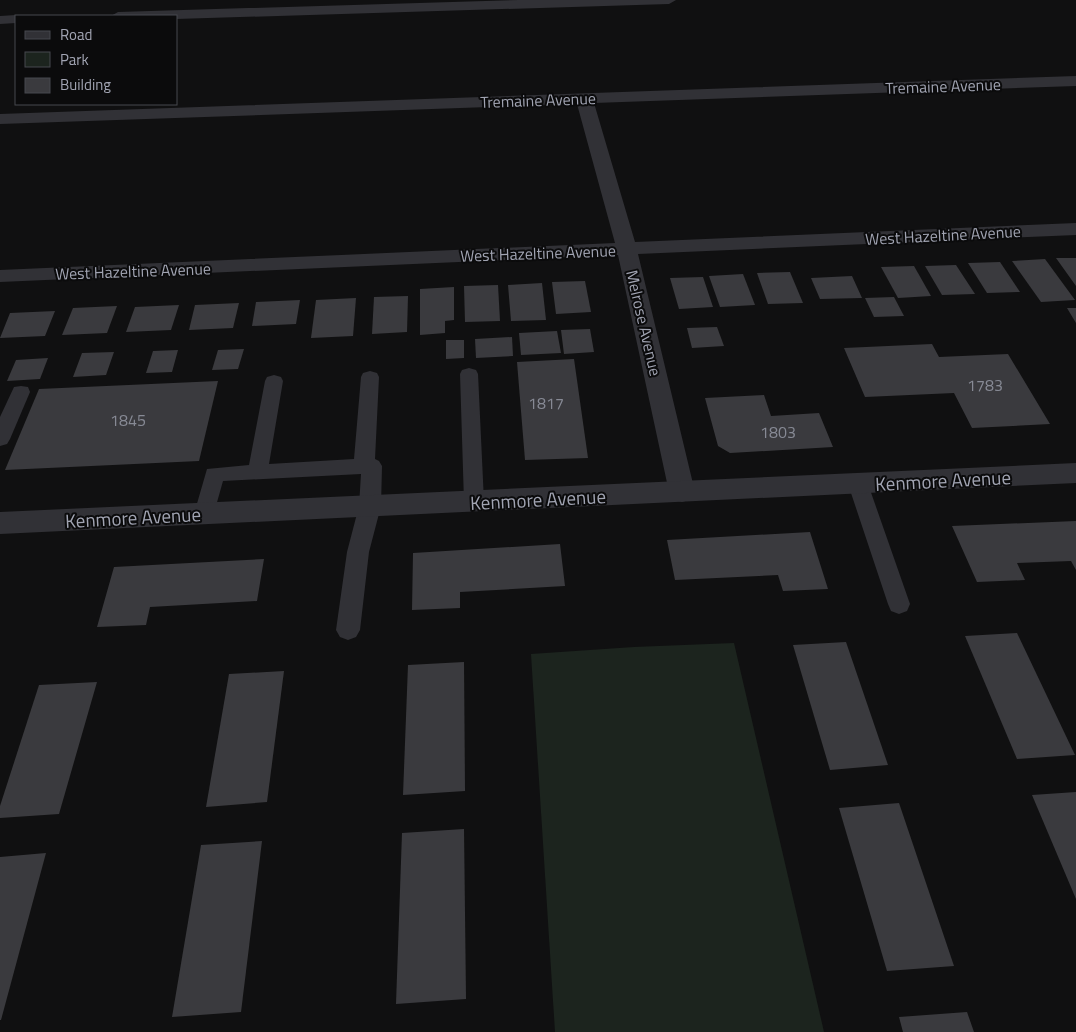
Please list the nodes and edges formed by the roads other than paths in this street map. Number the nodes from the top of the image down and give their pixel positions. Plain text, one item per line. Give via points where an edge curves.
1 (669, 0) edge
2 (152, 15) edge
3 (15, 19) edge
4 (0, 20) edge
5 (1076, 81) edge
6 (584, 99) junction
7 (0, 119) edge
8 (1076, 229) edge
9 (627, 250) junction
10 (0, 276) edge
11 (469, 374) dead end
12 (370, 377) dead end
13 (274, 381) dead end
14 (21, 392) dead end
15 (0, 439) edge
16 (364, 466) junction
17 (258, 472) junction
18 (1076, 473) edge
19 (858, 484) junction
20 (682, 492) junction
21 (474, 502) junction
22 (370, 506) junction
23 (205, 514) junction
24 (0, 523) edge
25 (899, 604) dead end
26 (348, 630) dead end

1 - 2 street
3 - 4 street
5 - 6 street, Tremaine Avenue
6 - 7 street, Tremaine Avenue
6 - 9 street, Melrose Avenue
8 - 9 street, West Hazeltine Avenue
9 - 10 street, West Hazeltine Avenue
9 - 20 street, Melrose Avenue
11 - 21 lane
12 - 16 lane
13 - 17 lane
14 - 15 lane
16 - 17 lane
16 - 22 lane via 372,466
17 - 23 lane via 214,474
18 - 19 street, Kenmore Avenue
19 - 20 street, Kenmore Avenue
19 - 25 lane
20 - 21 street, Kenmore Avenue
21 - 22 street, Kenmore Avenue
22 - 23 street, Kenmore Avenue
22 - 26 lane via 358,552
23 - 24 street, Kenmore Avenue

